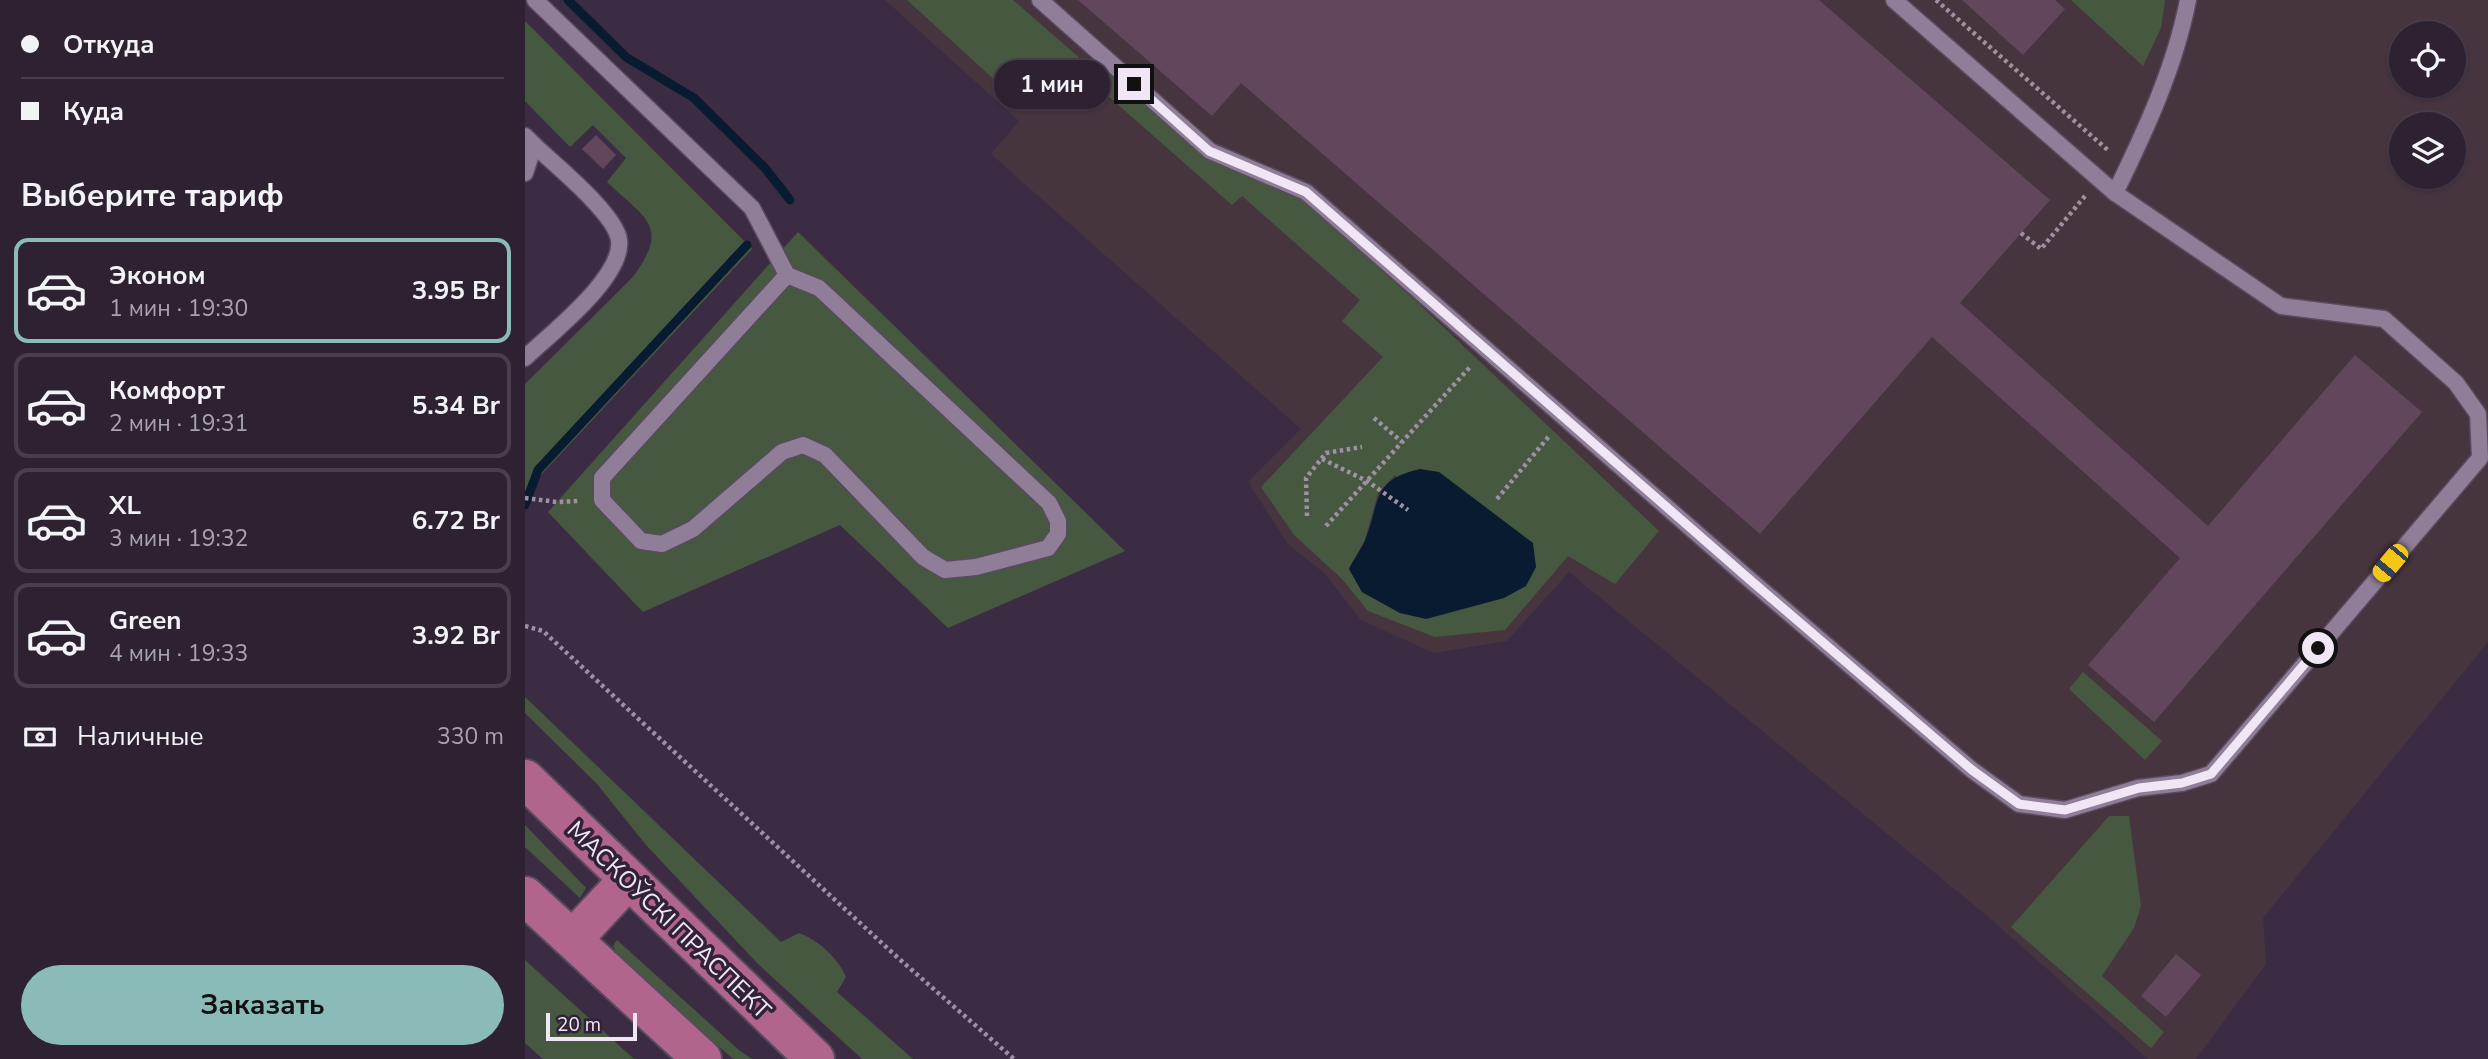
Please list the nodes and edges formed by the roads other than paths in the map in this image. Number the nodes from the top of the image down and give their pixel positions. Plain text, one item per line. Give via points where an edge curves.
1 (535, 0) edge
2 (1040, 0) edge
3 (1894, 0) edge
4 (2187, 0) edge
5 (530, 140) edge
6 (525, 173) edge
7 (2115, 193) junction
8 (786, 275) junction
9 (525, 358) edge
10 (525, 779) edge
11 (627, 881) junction
12 (525, 896) edge
13 (573, 939) junction
14 (702, 1059) edge
15 (815, 1059) edge

1 - 8 lane via 753,208
2 - 7 lane via 1209,151 1306,192 1972,770 2019,804 2065,810 2139,788 2211,774 2480,458 2478,414 2456,383 2384,319 2281,306
3 - 7 lane
4 - 7 lane via 2181,33 2155,105
5 - 6 lane
5 - 9 lane via 609,218 619,240 613,269
8 - 8 lane via 819,288 1049,503 1058,521 1058,534 1048,548 976,567 945,570 923,557 825,455 803,445 782,452 693,529 662,544 641,541 602,500 602,478
10 - 11 main road, МАСКОЎСКІ ПРАСПЕКТ
11 - 13 main road
11 - 15 main road, МАСКОЎСКІ ПРАСПЕКТ
12 - 13 main road
13 - 14 main road

